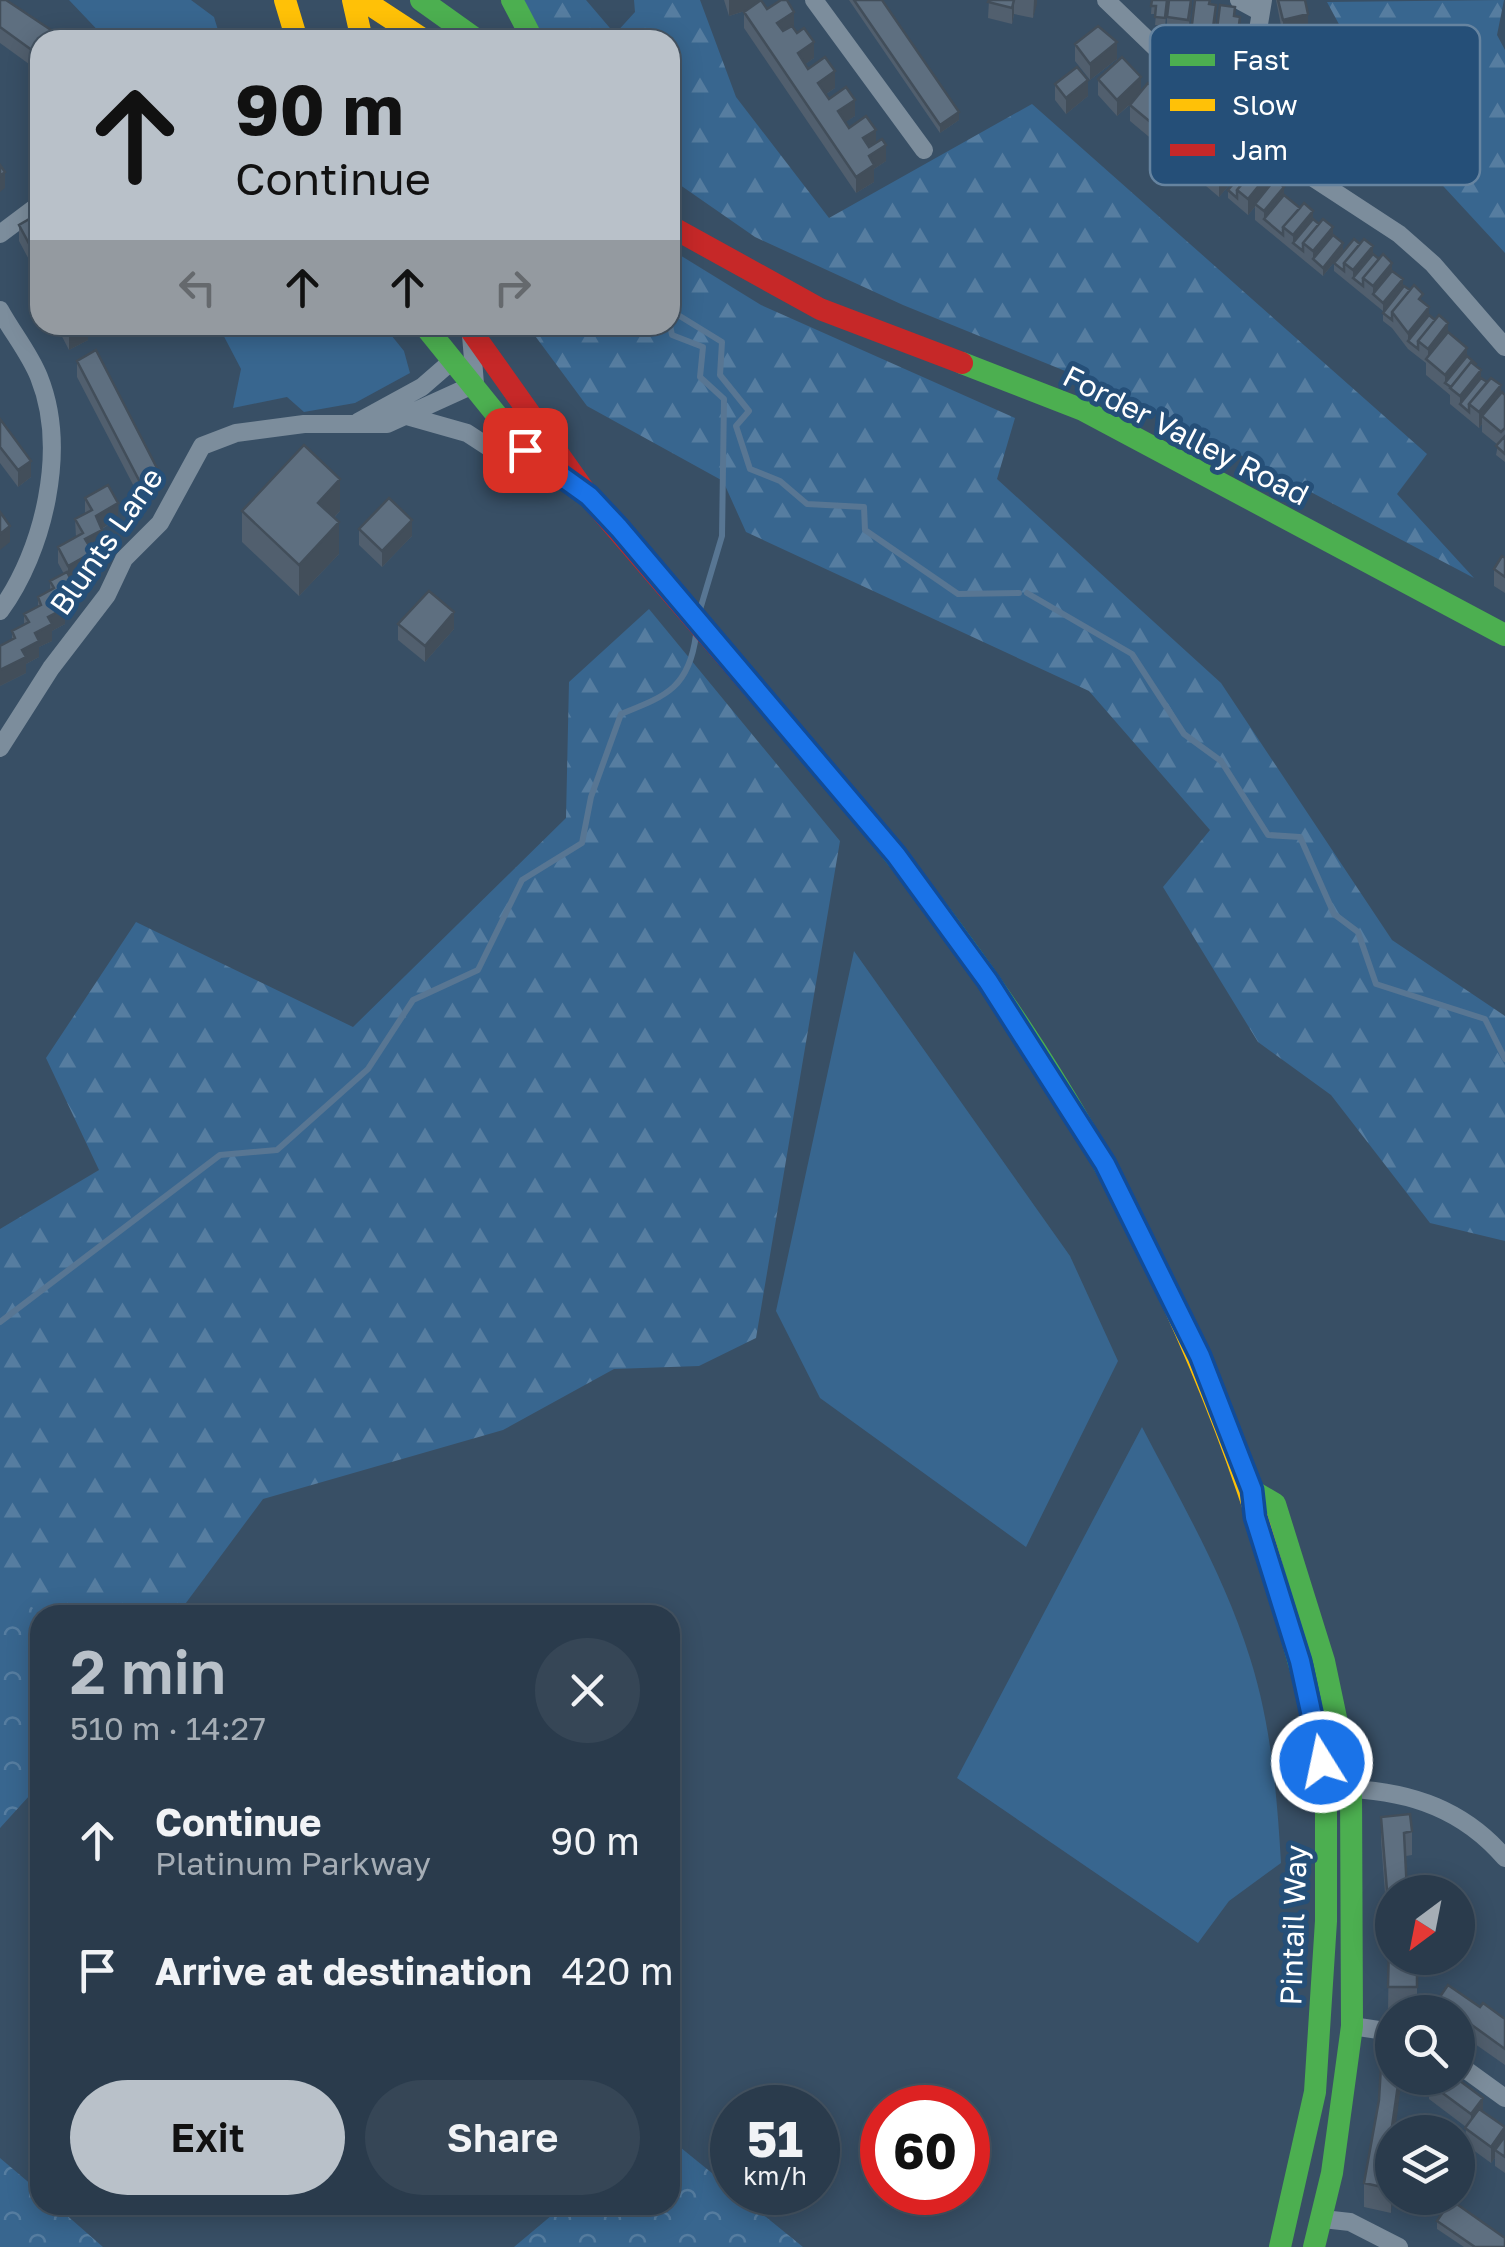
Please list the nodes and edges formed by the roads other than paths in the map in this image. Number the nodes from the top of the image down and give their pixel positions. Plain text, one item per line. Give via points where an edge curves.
1 (285, 0) edge
2 (353, 0) edge
3 (363, 0) edge
4 (421, 0) edge
5 (512, 0) edge
6 (814, 0) edge
7 (1106, 0) edge
8 (1239, 0) edge
9 (1262, 6) edge
10 (294, 30) edge
11 (360, 30) edge
12 (409, 30) edge
13 (464, 30) edge
14 (528, 30) edge
15 (1150, 40) edge
16 (924, 150) dead end
17 (1324, 185) edge
18 (30, 212) edge
19 (680, 232) edge
20 (0, 234) edge
21 (0, 310) edge
22 (432, 335) edge
23 (470, 335) edge
24 (474, 335) edge
25 (1505, 347) edge
26 (453, 360) junction
27 (472, 386) junction
28 (407, 416) junction
29 (353, 424) junction
30 (589, 496) junction
31 (0, 611) edge
32 (1505, 635) edge
33 (0, 748) edge
34 (1252, 1490) junction
35 (1351, 1788) junction
36 (1505, 1858) edge
37 (1352, 2026) junction
38 (1375, 2029) edge
39 (1475, 2076) edge
40 (1505, 2098) edge
41 (1323, 2219) junction
42 (1280, 2247) edge
43 (1314, 2247) edge
44 (1400, 2247) edge

1 - 10 main road
2 - 11 main road
3 - 12 main road
4 - 13 main road
5 - 14 main road
6 - 16 street
7 - 15 street
8 - 9 street
17 - 25 street via 1399,234
18 - 20 street
19 - 32 main road, Forder Valley Road via 820,309 1083,410
21 - 31 street via 39,378 50,429 42,529
22 - 26 main road
23 - 27 street
24 - 30 main road
26 - 27 main road
26 - 29 street via 422,387
27 - 28 street, Blunts Lane
27 - 30 main road via 525,450
28 - 29 street, Blunts Lane
28 - 30 street via 467,433 519,467
29 - 33 street, Blunts Lane via 236,433 202,446 160,523 124,559 106,596
30 - 34 main road via 896,855 988,981 1105,1164 1200,1356
34 - 35 main road, Pintail Way via 1275,1504 1282,1523 1324,1661
34 - 42 main road, Pintail Way via 1318,1731 1326,1792 1315,2092
35 - 36 street via 1410,1794 1485,1834
35 - 37 main road, Pintail Way
37 - 38 street
37 - 41 main road, Pintail Way
39 - 40 street
41 - 43 main road, Pintail Way
41 - 44 street via 1350,2222

